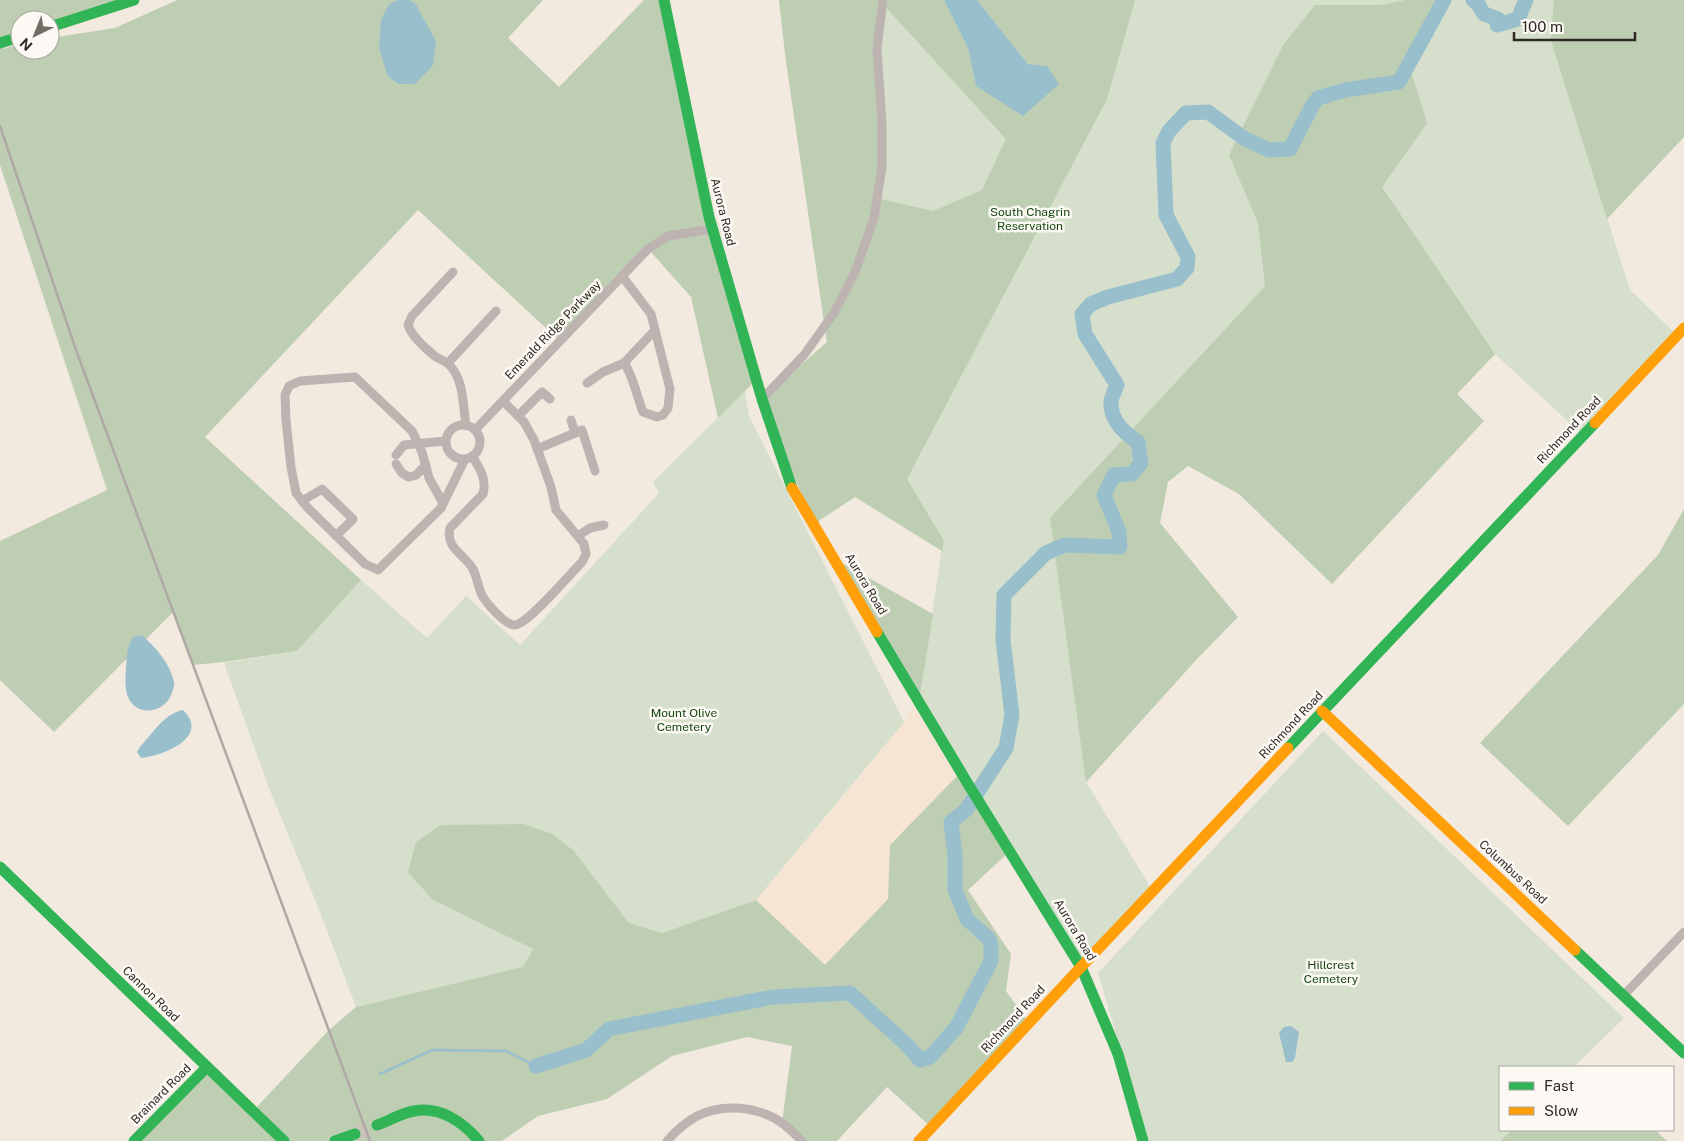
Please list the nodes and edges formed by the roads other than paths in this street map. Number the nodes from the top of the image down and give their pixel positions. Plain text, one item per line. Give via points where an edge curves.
1 (134, 0) edge
2 (664, 0) edge
3 (883, 0) edge
4 (60, 24) edge
5 (712, 229) junction
6 (453, 272) dead end
7 (622, 276) junction
8 (496, 311) dead end
9 (1684, 328) edge
10 (655, 330) junction
11 (448, 363) junction
12 (624, 363) junction
13 (587, 383) dead end
14 (762, 399) junction
15 (550, 400) dead end
16 (503, 401) junction
17 (518, 416) junction
18 (571, 420) dead end
19 (466, 425) junction
20 (475, 430) junction
21 (575, 433) junction
22 (445, 441) junction
23 (418, 443) junction
24 (537, 449) junction
25 (469, 458) junction
26 (426, 465) junction
27 (595, 471) dead end
28 (302, 501) junction
29 (443, 504) junction
30 (604, 525) dead end
31 (336, 536) junction
32 (578, 536) junction
33 (1322, 712) junction
34 (0, 867) edge
35 (1684, 932) edge
36 (1081, 966) junction
37 (1624, 995) junction
38 (1684, 1053) edge
39 (207, 1067) junction
40 (377, 1125) tunnel mouth
41 (355, 1134) tunnel mouth
42 (134, 1141) edge
43 (284, 1141) edge
44 (335, 1141) edge
45 (479, 1141) edge
46 (667, 1141) edge
47 (802, 1141) edge
48 (919, 1141) edge
49 (1143, 1141) edge

1 - 4 main road
2 - 5 main road, Aurora Road
3 - 14 street via 877,48 882,167 874,218 855,272 834,313 804,355
5 - 7 street, Emerald Ridge Parkway via 668,236 648,250
5 - 14 main road, Aurora Road
6 - 11 street via 412,316 408,325 414,336
7 - 10 street via 651,314
7 - 16 street, Emerald Ridge Parkway
8 - 11 street
9 - 33 main road, Richmond Road
10 - 12 street
10 - 12 street via 670,389 669,404 662,415 656,418 643,412 632,376
11 - 19 street via 460,383
12 - 13 street
14 - 36 main road, Aurora Road via 791,487
15 - 17 street via 542,392
16 - 17 street
16 - 20 street, Emerald Ridge Parkway
17 - 24 street
18 - 21 street
19 - 20 street
19 - 22 street via 452,428
20 - 25 street via 480,444
21 - 24 street
21 - 27 street via 582,430
22 - 23 street
22 - 25 street via 451,454 460,459
23 - 26 street
23 - 26 street via 404,445 396,460 402,473 409,477
23 - 28 street via 412,431 355,377 300,380 289,386 285,396 291,467 296,493
24 - 32 street via 556,510
25 - 29 street
25 - 32 street via 483,476 485,488 450,528 450,540 452,547 472,568 488,604 510,625 528,619 582,562 586,554
26 - 29 street
28 - 31 street
28 - 31 street via 322,489 353,519
29 - 31 street via 378,570 365,564
30 - 32 street via 590,528
33 - 36 main road, Richmond Road
33 - 37 main road, Columbus Road
34 - 39 main road, Cannon Road
35 - 37 street
36 - 48 main road, Richmond Road
36 - 49 main road, Aurora Road via 1118,1054
37 - 38 main road, Columbus Road
39 - 42 main road, Brainard Road
39 - 43 main road, Cannon Road
40 - 45 main road via 416,1111 438,1112 458,1120
41 - 44 main road
46 - 47 street via 696,1117 714,1110 741,1108 762,1112 782,1123

